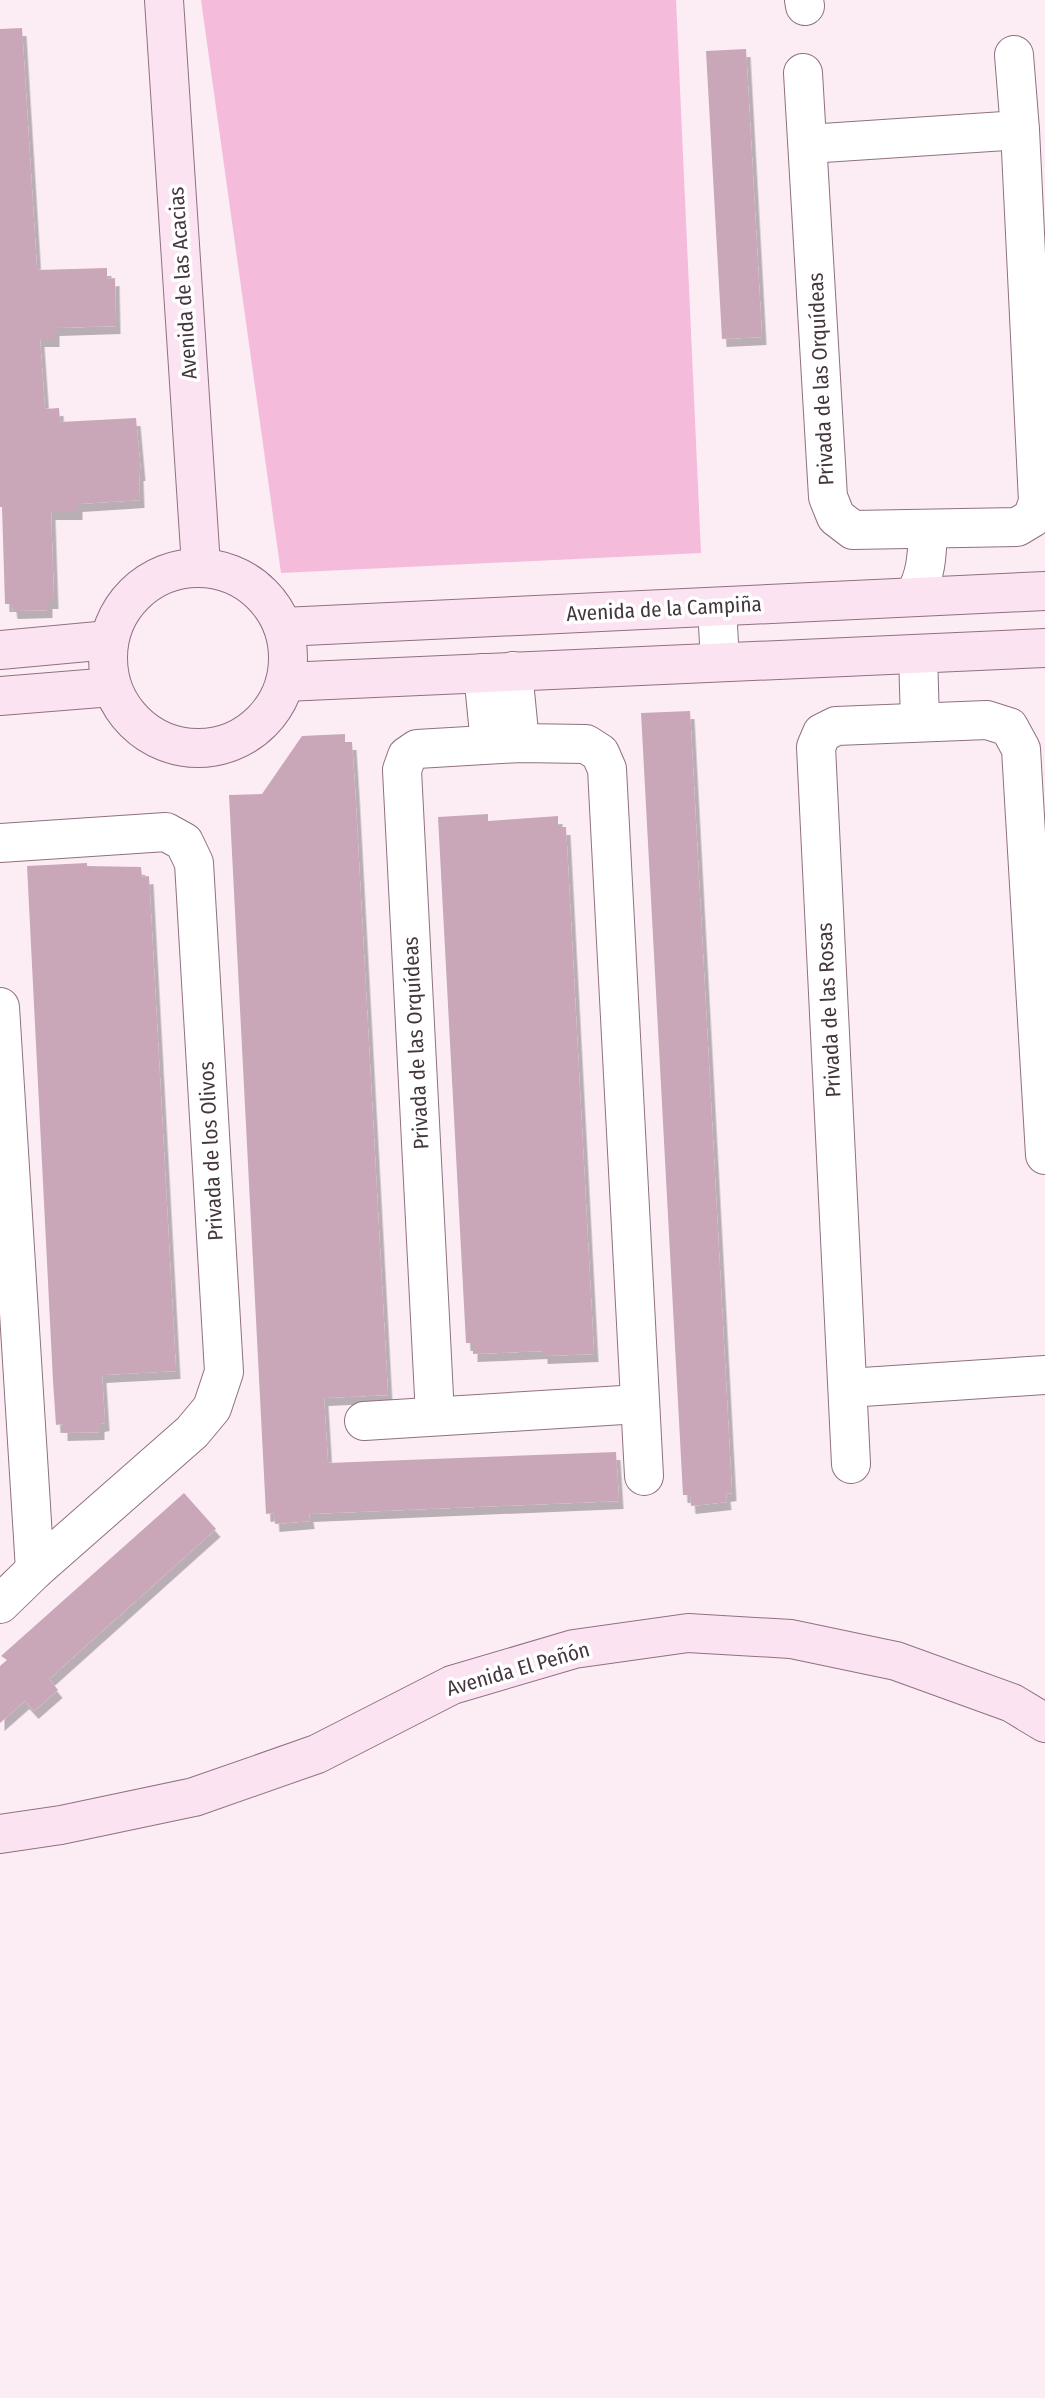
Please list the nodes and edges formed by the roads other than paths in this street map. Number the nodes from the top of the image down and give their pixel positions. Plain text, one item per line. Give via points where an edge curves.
1 (164, 0) edge
2 (1014, 55) dead end
3 (803, 73) dead end
4 (1020, 130) junction
5 (808, 144) junction
6 (938, 528) junction
7 (201, 566) junction
8 (1045, 592) edge
9 (930, 597) junction
10 (717, 607) junction
11 (283, 627) junction
12 (109, 640) junction
13 (1045, 648) edge
14 (0, 650) edge
15 (918, 654) junction
16 (720, 662) junction
17 (498, 672) junction
18 (285, 682) junction
19 (112, 687) junction
20 (2, 704) edge
21 (920, 722) junction
22 (505, 743) junction
23 (0, 843) edge
24 (0, 1007) edge
25 (1045, 1155) edge
26 (1045, 1376) edge
27 (848, 1388) junction
28 (639, 1404) junction
29 (435, 1416) junction
30 (364, 1421) dead end
31 (851, 1464) dead end
32 (644, 1476) dead end
33 (35, 1570) junction
34 (0, 1604) edge
35 (1045, 1723) edge
36 (0, 1834) edge

1 - 7 street, Avenida de las Acacias
2 - 4 street, Privada de las Orquídeas
3 - 5 street, Privada de las Orquídeas
4 - 5 street
4 - 6 street, Privada de las Orquídeas via 1038,502 1032,518 1017,527
5 - 6 street, Privada de las Orquídeas via 828,497 836,517 853,530
6 - 9 street via 945,570
7 - 11 street via 251,584 271,603
7 - 12 street via 169,571 141,586 120,610
8 - 9 street, Avenida de la Campiña
9 - 10 street, Avenida de la Campiña
10 - 11 street, Avenida de la Campiña
10 - 16 street
11 - 18 street via 288,654
12 - 14 street
12 - 19 street via 107,664
13 - 15 street
15 - 16 street
15 - 21 street
16 - 17 street
17 - 18 street
17 - 22 street
18 - 19 street via 276,703 253,729 223,745 201,748 178,746 137,725
19 - 20 street
21 - 25 street, Privada de las Rosas via 987,720 1009,727 1021,749
21 - 27 street, Privada de las Rosas via 836,726 822,733 816,747
22 - 28 street, Privada de las Orquídeas via 586,744 600,753 607,769
22 - 29 street, Privada de las Orquídeas via 417,749 407,756 402,770
23 - 33 street, Privada de los Olivos via 166,832 184,842 194,863 224,1372 212,1408 192,1432
24 - 33 street
26 - 27 street
27 - 31 street, Privada de las Rosas
28 - 29 street
28 - 32 street, Privada de las Orquídeas
29 - 30 street
33 - 34 street, Privada de los Olivos
35 - 36 street, Avenida El Peñón via 1012,1703 896,1661 791,1639 688,1633 574,1649 452,1685 317,1754 194,1797

